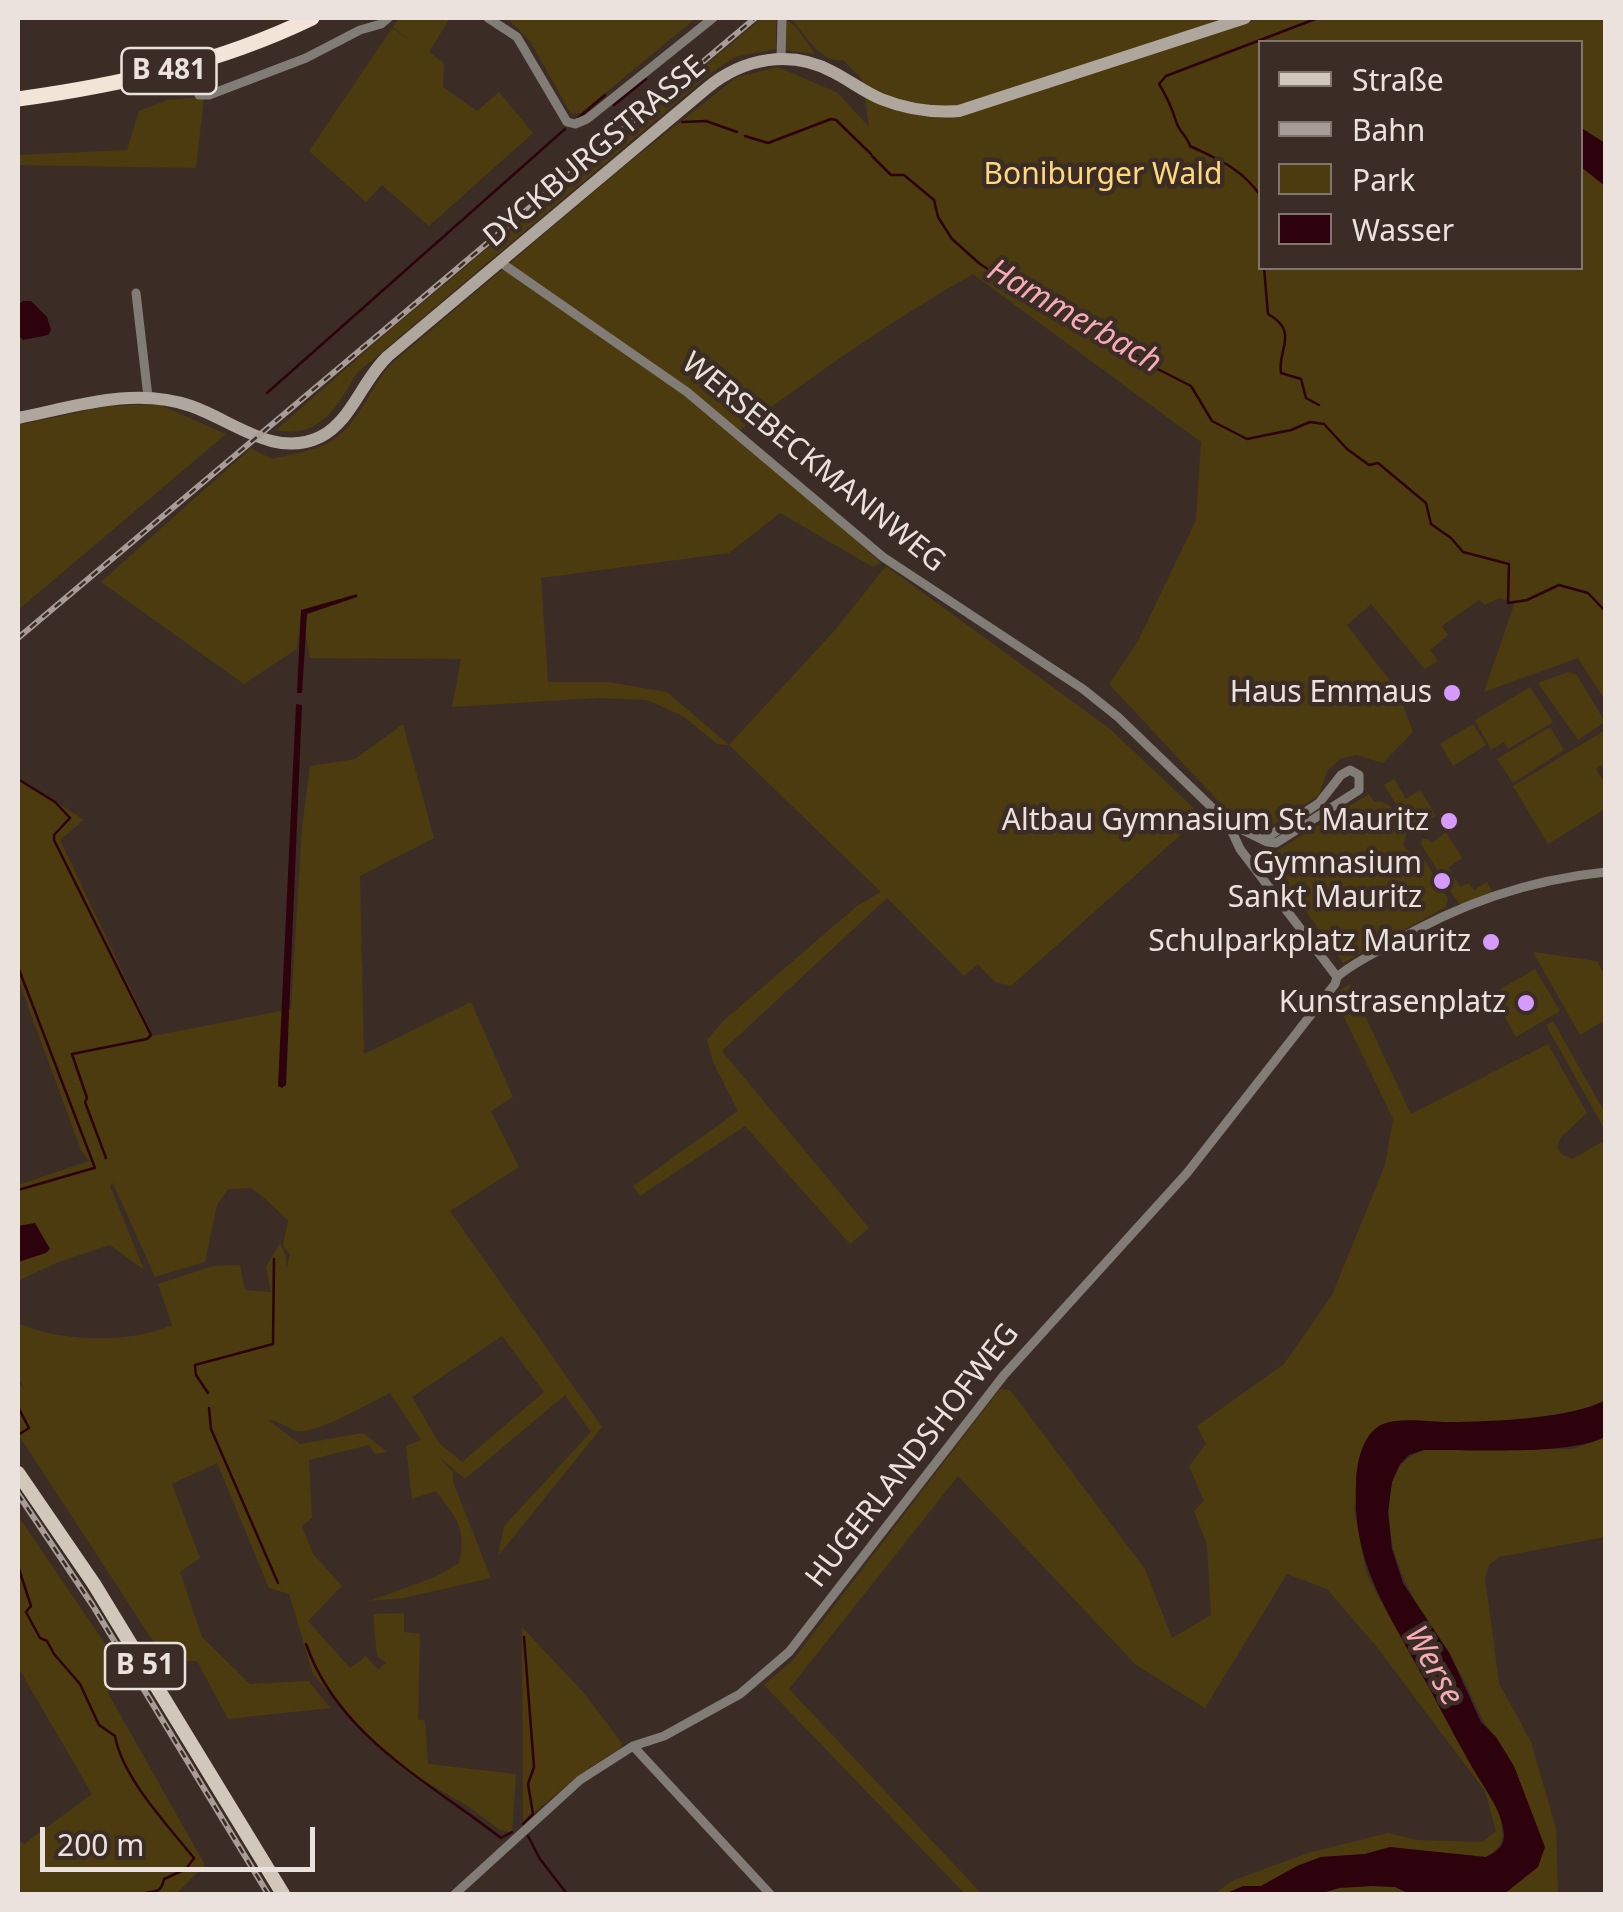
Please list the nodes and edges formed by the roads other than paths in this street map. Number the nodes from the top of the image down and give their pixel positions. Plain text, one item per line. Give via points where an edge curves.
1 (312, 18) edge
2 (388, 18) edge
3 (488, 18) edge
4 (714, 18) edge
5 (782, 18) edge
6 (1245, 18) edge
7 (781, 59) junction
8 (200, 95) dead end
9 (18, 99) edge
10 (500, 262) junction
11 (136, 292) dead end
12 (148, 397) junction
13 (18, 418) edge
14 (1228, 823) junction
15 (1263, 840) junction
16 (1606, 872) edge
17 (1340, 974) junction
18 (18, 1473) edge
19 (632, 1746) junction
20 (283, 1894) edge
21 (455, 1894) edge
22 (770, 1894) edge

1 - 9 highway, B 481 via 164,72
2 - 8 street via 306,58
3 - 4 street via 517,36 567,122 575,124
5 - 7 street
6 - 7 street, DYCKBURGSTRASSE via 959,111 890,102 823,67
7 - 10 street, DYCKBURGSTRASSE via 741,67 713,83
10 - 12 street, DYCKBURGSTRASSE via 382,362 341,421 317,438 275,442 192,406
10 - 14 street, WERSEBECKMANNWEG via 687,392 892,563 1099,701
11 - 12 street
12 - 13 street, DYCKBURGSTRASSE
14 - 15 street, WERSEBECKMANNWEG
14 - 17 street, WERSEBECKMANNWEG via 1240,849
15 - 15 street via 1280,841 1355,794 1359,775 1344,772 1319,803
16 - 17 street via 1517,887 1456,909
17 - 19 street, HUGERLANDSHOFWEG via 1187,1173 1004,1375 790,1652 740,1694
18 - 20 main road, B 51 via 94,1584
19 - 21 street, HUGERLANDSHOFWEG via 580,1780
19 - 22 street

